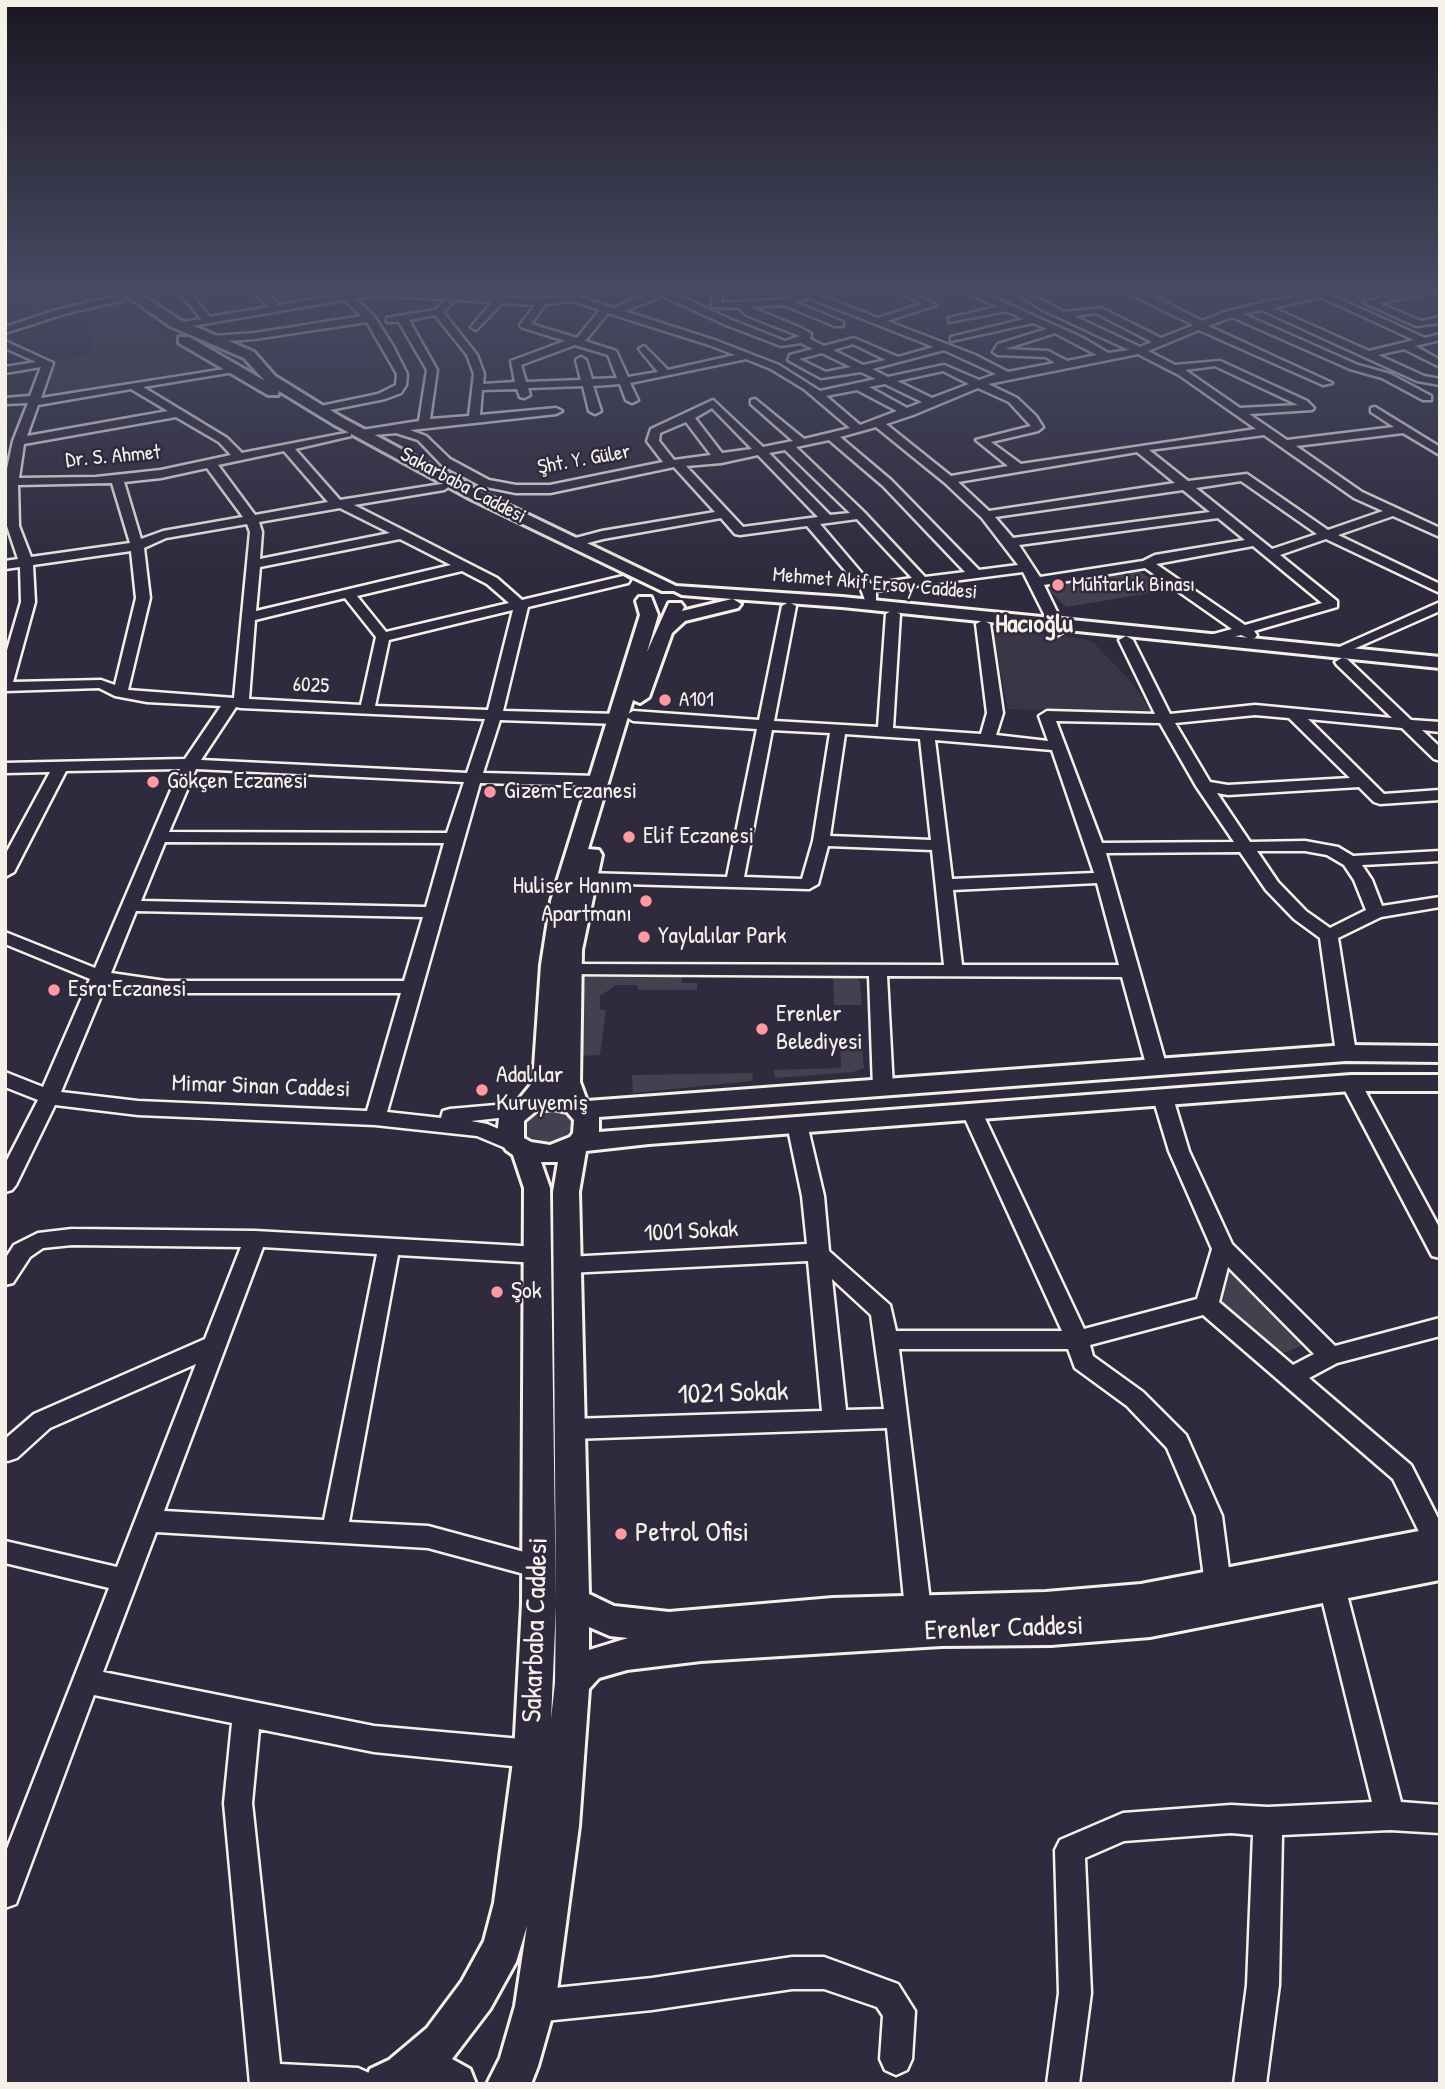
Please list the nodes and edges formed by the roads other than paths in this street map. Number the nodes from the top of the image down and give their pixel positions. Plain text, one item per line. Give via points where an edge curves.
1 (39, 385) edge
2 (136, 385) edge
3 (265, 385) edge
4 (281, 385) edge
5 (401, 385) edge
6 (430, 385) edge
7 (522, 385) edge
8 (543, 385) edge
9 (555, 385) edge
10 (588, 385) edge
11 (626, 385) edge
12 (803, 385) edge
13 (897, 385) edge
14 (942, 385) edge
15 (978, 385) edge
16 (980, 385) edge
17 (1199, 385) edge
18 (1265, 385) edge
19 (1407, 385) edge
20 (133, 386) junction
21 (858, 386) joint
22 (478, 387) joint
23 (523, 390) junction
24 (957, 393) junction
25 (817, 395) junction
26 (557, 397) dead end
27 (1436, 399) edge
28 (34, 400) junction
29 (632, 400) dead end
30 (1401, 400) dead end
31 (5, 401) edge
32 (755, 401) dead end
33 (933, 403) junction
34 (320, 409) junction
35 (1375, 410) dead end
36 (556, 411) dead end
37 (595, 411) dead end
38 (1237, 411) junction
39 (178, 413) junction
40 (909, 413) junction
41 (688, 417) junction
42 (476, 418) junction
43 (424, 422) junction
44 (878, 424) junction
45 (397, 429) junction
46 (858, 429) junction
47 (1402, 430) junction
48 (1265, 431) junction
49 (5, 433) edge
50 (355, 434) junction
51 (832, 436) junction
52 (20, 437) junction
53 (802, 443) junction
54 (1284, 444) junction
55 (286, 446) junction
56 (788, 446) junction
57 (1139, 448) junction
58 (762, 451) junction
59 (1440, 452) edge
60 (238, 456) junction
61 (721, 459) junction
62 (209, 462) junction
63 (674, 464) junction
64 (1018, 469) junction
65 (117, 478) junction
66 (949, 480) junction
67 (9, 482) edge
68 (1185, 483) junction
69 (444, 486) junction
70 (550, 489) junction
71 (339, 504) junction
72 (1393, 512) junction
73 (723, 514) junction
74 (1221, 514) junction
75 (516, 515) junction
76 (860, 515) junction
77 (986, 515) junction
78 (827, 519) junction
79 (252, 520) junction
80 (810, 521) junction
81 (1440, 521) edge
82 (1044, 522) junction
83 (1423, 526) junction
84 (9, 527) edge
85 (1440, 533) edge
86 (401, 535) junction
87 (1329, 536) junction
88 (1255, 542) junction
89 (573, 543) junction
90 (1008, 543) junction
91 (138, 546) junction
92 (1270, 554) junction
93 (26, 562) junction
94 (253, 564) junction
95 (1147, 564) junction
96 (5, 565) edge
97 (461, 567) junction
98 (1027, 568) junction
99 (975, 574) junction
100 (623, 580) junction
101 (922, 581) junction
102 (1036, 582) junction
103 (1440, 589) edge
104 (349, 594) junction
105 (870, 596) junction
106 (677, 597) junction
107 (644, 599) junction
108 (732, 604) junction
109 (521, 606) junction
110 (789, 606) junction
111 (1440, 606) edge
112 (893, 614) junction
113 (249, 617) junction
114 (983, 624) junction
115 (1056, 628) junction
116 (1242, 630) junction
117 (12, 631) edge
118 (663, 632) junction
119 (383, 637) junction
120 (1126, 640) junction
121 (1208, 640) junction
122 (1266, 646) junction
123 (1338, 657) junction
124 (1440, 663) edge
125 (1440, 672) edge
126 (5, 685) edge
127 (120, 693) junction
128 (236, 704) junction
129 (367, 710) junction
130 (1294, 714) junction
131 (494, 715) junction
132 (625, 717) junction
133 (1165, 719) junction
134 (766, 724) junction
135 (1409, 724) junction
136 (1440, 727) edge
137 (838, 729) junction
138 (885, 732) junction
139 (927, 735) junction
140 (987, 739) junction
141 (1057, 746) junction
142 (1440, 756) edge
143 (190, 764) junction
144 (60, 767) junction
145 (5, 768) edge
146 (473, 778) junction
147 (597, 781) junction
148 (1362, 782) junction
149 (1204, 786) junction
150 (1440, 795) edge
151 (159, 837) junction
152 (454, 838) junction
153 (821, 841) junction
154 (939, 845) junction
155 (1243, 847) junction
156 (1096, 848) junction
157 (1440, 856) edge
158 (1350, 861) junction
159 (5, 872) edge
160 (585, 878) junction
161 (1105, 878) junction
162 (734, 883) junction
163 (944, 885) junction
164 (1440, 902) edge
165 (130, 906) junction
166 (432, 912) junction
167 (1376, 912) junction
168 (1329, 936) junction
169 (5, 937) edge
170 (570, 970) junction
171 (878, 971) junction
172 (954, 971) junction
173 (1128, 971) junction
174 (100, 977) junction
175 (411, 988) junction
176 (1346, 1054) junction
177 (1440, 1055) edge
178 (1157, 1068) junction
179 (5, 1079) edge
180 (1351, 1083) junction
181 (1440, 1083) edge
182 (883, 1088) junction
183 (49, 1097) junction
184 (1163, 1098) junction
185 (524, 1107) junction
186 (579, 1108) junction
187 (972, 1112) junction
188 (375, 1118) junction
189 (797, 1124) junction
190 (577, 1145) junction
191 (520, 1147) junction
192 (5, 1185) edge
193 (255, 1239) junction
194 (1438, 1245) edge
195 (389, 1247) junction
196 (1223, 1248) junction
197 (817, 1252) junction
198 (539, 1255) junction
199 (568, 1265) junction
200 (5, 1277) edge
201 (1207, 1306) junction
202 (1440, 1328) edge
203 (886, 1340) junction
204 (1076, 1340) junction
205 (215, 1345) junction
206 (1331, 1356) junction
207 (1291, 1377) junction
208 (897, 1418) junction
209 (835, 1420) junction
210 (572, 1429) junction
211 (5, 1450) edge
212 (146, 1521) junction
213 (335, 1530) junction
214 (1439, 1549) edge
215 (5, 1552) edge
216 (539, 1567) junction
217 (124, 1580) junction
218 (1218, 1585) junction
219 (1332, 1587) junction
220 (573, 1603) junction
221 (918, 1609) junction
222 (86, 1681) junction
223 (572, 1683) junction
224 (247, 1712) junction
225 (532, 1754) junction
226 (1390, 1816) junction
227 (1440, 1819) edge
228 (1268, 1821) junction
229 (5, 1893) edge
230 (535, 2006) junction
231 (897, 2059) dead end
232 (394, 2079) edge
233 (267, 2081) edge
234 (358, 2084) edge
235 (455, 2084) edge
236 (508, 2084) edge
237 (1063, 2084) edge
238 (1251, 2084) edge

1 - 28 street
2 - 20 street
3 - 50 main road, Sakarbaba Caddesi
4 - 34 main road, Sakarbaba Caddesi
5 - 34 street via 384,402
6 - 43 street
7 - 23 street
8 - 23 street
9 - 26 street
10 - 37 street
11 - 29 street
12 - 25 street
13 - 33 street
14 - 24 street
15 - 24 street, Şht. Y. Güler
16 - 64 street via 1013,400 1037,427 982,440
17 - 38 street
18 - 38 street via 1308,408
19 - 27 street
20 - 28 street
20 - 39 street
21 - 25 street
21 - 40 street
22 - 23 street
22 - 42 street
24 - 33 street, Şht. Y. Güler
25 - 46 street
27 - 30 street
28 - 31 street
28 - 52 street
32 - 53 street
33 - 40 street, Şht. Y. Güler
34 - 50 main road, Sakarbaba Caddesi
35 - 47 street
36 - 42 street
38 - 48 street
39 - 52 street
39 - 60 street via 223,440
40 - 44 street, Şht. Y. Güler
41 - 58 street via 713,403
41 - 61 street
41 - 63 street via 655,431 653,441
42 - 43 street
43 - 45 street
44 - 46 street, Şht. Y. Güler
44 - 66 street
45 - 50 street
45 - 70 street, Şht. Y. Güler via 422,438 446,462 485,483
46 - 51 street, Şht. Y. Güler
47 - 54 street
47 - 59 street
48 - 54 street
48 - 57 street
49 - 52 street
50 - 55 street, Dr. S. Ahmet
50 - 69 main road, Sakarbaba Caddesi
50 - 75 main road, Sakarbaba Caddesi
51 - 53 street, Şht. Y. Güler
51 - 99 street via 887,483
52 - 67 street
53 - 56 street, Şht. Y. Güler
54 - 72 street via 1358,495
55 - 60 street, Dr. S. Ahmet
55 - 71 street
56 - 58 street, Şht. Y. Güler
56 - 76 street
57 - 64 street
57 - 68 street
58 - 61 street, Şht. Y. Güler
58 - 78 street
60 - 62 street, Dr. S. Ahmet
61 - 63 street, Şht. Y. Güler
62 - 65 street, Dr. S. Ahmet via 161,474
62 - 79 street
63 - 70 street, Şht. Y. Güler
63 - 73 street
64 - 66 street
65 - 67 street, Dr. S. Ahmet
65 - 91 street
66 - 77 street
67 - 84 street
68 - 74 street
68 - 82 street
68 - 87 street via 1243,477
69 - 71 street
69 - 100 main road, Sakarbaba Caddesi
70 - 75 street via 523,496 513,505
71 - 79 street
71 - 86 street
72 - 83 street
72 - 87 street
73 - 80 street via 740,531
73 - 89 street
74 - 82 street
74 - 88 street
75 - 89 main road, Sakarbaba Caddesi
76 - 78 street
76 - 101 street
77 - 82 street
77 - 90 street
78 - 80 street
79 - 91 street via 163,535
79 - 94 street via 256,532
80 - 105 street
81 - 83 street
82 - 90 street
83 - 85 street
84 - 93 street
86 - 94 street
86 - 97 street
87 - 92 street
87 - 103 street
88 - 92 street
88 - 95 street via 1154,559
89 - 106 main road, Sakarbaba Caddesi
90 - 98 street
91 - 93 street
91 - 127 street via 144,598
92 - 116 street via 1332,604
93 - 96 street
93 - 117 street via 29,602
94 - 113 street
95 - 102 street
95 - 116 street
97 - 104 street
97 - 109 street via 492,582
98 - 99 street
98 - 102 street
99 - 101 street
100 - 107 main road, Sakarbaba Caddesi
100 - 109 street
101 - 105 street
102 - 115 street
104 - 113 street
104 - 119 street
105 - 106 main road, Mehmet Akif Ersoy Caddesi
105 - 115 main road, Mehmet Akif Ersoy Caddesi
106 - 107 main road via 649,591
106 - 108 main road, Mehmet Akif Ersoy Caddesi
106 - 118 main road
107 - 132 main road via 649,615
108 - 110 main road, Mehmet Akif Ersoy Caddesi
108 - 118 main road via 679,617
109 - 119 street
109 - 131 street
110 - 112 main road, Mehmet Akif Ersoy Caddesi
110 - 134 street
111 - 123 street
112 - 114 main road, Mehmet Akif Ersoy Caddesi
112 - 138 street
113 - 128 street
114 - 115 main road, Mehmet Akif Ersoy Caddesi
114 - 140 street via 995,713
115 - 120 main road, Mehmet Akif Ersoy Caddesi
115 - 121 main road, Mehmet Akif Ersoy Caddesi
116 - 121 street
116 - 122 street
117 - 126 street
118 - 132 main road
119 - 129 street
120 - 123 main road, Mehmet Akif Ersoy Caddesi
120 - 133 street
121 - 122 main road, Mehmet Akif Ersoy Caddesi
122 - 123 main road, Mehmet Akif Ersoy Caddesi
123 - 124 main road, Mehmet Akif Ersoy Caddesi
123 - 125 main road, Mehmet Akif Ersoy Caddesi
123 - 135 street
126 - 127 street, 6025 via 101,684
127 - 128 street, 6025
128 - 129 street, 6025
128 - 143 street
129 - 131 street, 6025
130 - 133 street via 1255,710
130 - 135 street
130 - 148 street
131 - 132 street, 6025
131 - 146 street
132 - 134 street, 6025
132 - 147 main road
132 - 160 main road
133 - 141 street via 1047,716
133 - 149 street
134 - 137 street, 6025
134 - 162 street
135 - 136 street
135 - 142 street
137 - 138 street, 6025
137 - 153 street
138 - 139 street, 6025
139 - 140 street, 6025
139 - 154 street
140 - 141 street, 6025
141 - 156 street
143 - 144 street
143 - 146 street
143 - 151 street
144 - 145 street
144 - 159 street
146 - 147 street
146 - 152 street
147 - 185 main road via 562,901 545,1083
148 - 149 street via 1228,790
148 - 150 street via 1380,799
149 - 155 street
151 - 152 street
151 - 165 street
152 - 166 street
153 - 154 street
153 - 162 street via 809,884
154 - 163 street
155 - 156 street
155 - 158 street via 1305,846 1332,851
155 - 168 street via 1300,915
156 - 161 street
157 - 158 street
158 - 167 street
160 - 162 street
160 - 170 main road
161 - 163 street
161 - 173 street
163 - 172 street
164 - 167 street
165 - 166 street
165 - 174 street
166 - 175 street
167 - 168 street
168 - 176 street
169 - 174 street
170 - 171 street
170 - 186 main road via 567,1082
171 - 172 street
171 - 182 street
172 - 173 street
173 - 178 street
174 - 175 street via 166,988
174 - 183 street
175 - 188 street
176 - 177 main road
176 - 178 main road
178 - 182 main road
179 - 183 street, Mimar Sinan Caddesi
180 - 181 main road
180 - 184 main road
180 - 194 street
182 - 186 main road
183 - 188 street, Mimar Sinan Caddesi via 138,1108
183 - 192 street
184 - 187 main road
184 - 196 street via 1179,1151
185 - 186 main road via 554,1100
185 - 188 street via 490,1114
185 - 191 main road via 509,1127
186 - 190 main road via 588,1126
187 - 189 main road
187 - 204 street
188 - 191 street, Mimar Sinan Caddesi via 480,1129
189 - 190 main road
189 - 197 street via 813,1196
190 - 191 main road via 550,1154
190 - 199 main road, Sakarbaba Caddesi via 566,1192
191 - 198 main road, Sakarbaba Caddesi via 537,1188
193 - 195 street
193 - 200 street via 72,1237 38,1241 22,1251
193 - 205 street
195 - 198 street
195 - 213 street
196 - 201 street
196 - 206 street
197 - 199 street, 1001 Sokak
197 - 203 street via 882,1311
197 - 209 street
198 - 216 main road, Sakarbaba Caddesi
199 - 210 main road, Sakarbaba Caddesi
201 - 204 street
201 - 207 street
202 - 206 street
203 - 204 street
203 - 208 street
204 - 218 street via 1083,1361 1135,1399 1177,1442 1209,1516
205 - 211 street via 42,1421
205 - 212 street
206 - 207 street
207 - 214 street via 1402,1472
208 - 209 street, 1021 Sokak
208 - 221 street
209 - 210 street, 1021 Sokak
210 - 220 main road, Sakarbaba Caddesi
212 - 213 street
212 - 217 street
213 - 216 street via 428,1537
214 - 218 main road, Erenler Caddesi
214 - 219 main road, Erenler Caddesi
215 - 217 street
216 - 225 main road, Sakarbaba Caddesi
217 - 222 street
218 - 221 main road, Erenler Caddesi via 1141,1599 1059,1606
219 - 223 main road, Erenler Caddesi via 1150,1622 701,1645 627,1654 589,1666
219 - 226 street
220 - 221 main road, Erenler Caddesi via 610,1621 669,1627
220 - 223 main road, Sakarbaba Caddesi
222 - 224 street
222 - 229 street
223 - 230 main road, Sakarbaba Caddesi via 560,1826
224 - 225 street via 374,1739
224 - 233 street via 238,1803
225 - 232 main road, Sakarbaba Caddesi via 513,1903 502,1948 442,2042
226 - 227 street
226 - 228 street
228 - 237 street via 1231,1819 1123,1827 1070,1850 1074,1993
228 - 238 street via 1263,1985
230 - 231 street via 792,1973 824,1973 887,1995 898,2011
230 - 236 main road, Sakarbaba Caddesi via 519,2066
232 - 235 main road via 425,2072
233 - 234 street

